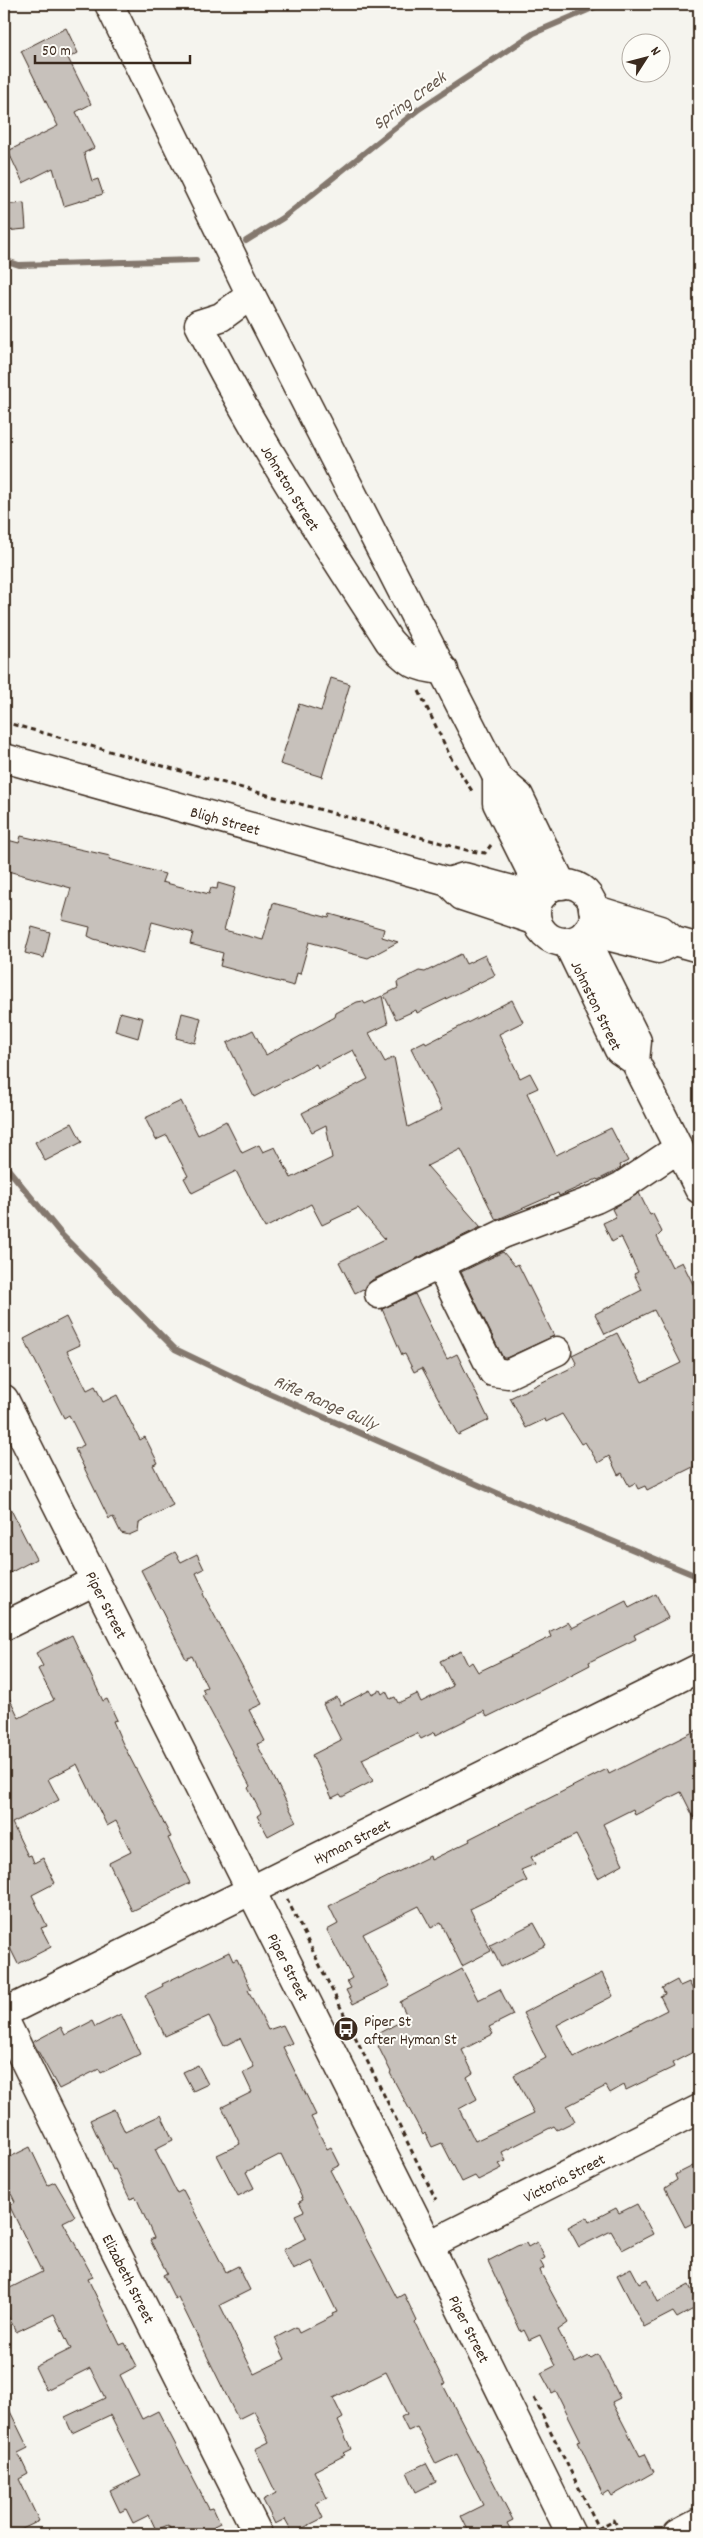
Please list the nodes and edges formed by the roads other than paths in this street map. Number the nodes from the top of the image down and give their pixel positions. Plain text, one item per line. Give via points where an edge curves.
1 (109, 4) edge
2 (251, 295) junction
3 (444, 670) junction
4 (4, 758) edge
5 (497, 778) junction
6 (513, 835) junction
7 (448, 882) junction
8 (485, 882) junction
9 (545, 900) junction
10 (583, 929) junction
11 (686, 945) edge
12 (679, 1148) junction
13 (699, 1189) edge
14 (440, 1265) junction
15 (379, 1294) dead end
16 (557, 1351) dead end
17 (4, 1399) edge
18 (95, 1582) junction
19 (4, 1626) edge
20 (699, 1668) edge
21 (252, 1892) junction
22 (4, 2013) edge
23 (4, 2019) edge
24 (699, 2109) edge
25 (441, 2239) junction
26 (699, 2523) edge
27 (258, 2534) edge
28 (571, 2534) edge
29 (678, 2534) edge

1 - 2 street
2 - 3 street
2 - 3 street, Johnston Street via 221,317 199,324 218,361 287,482 388,641 407,661 424,668
3 - 5 street
4 - 7 street, Bligh Street
5 - 6 street via 497,803
5 - 9 street via 519,796
6 - 8 street via 507,864
6 - 9 street
7 - 8 street, Bligh Street via 464,877
7 - 9 street, Bligh Street via 462,896
8 - 9 street, Bligh Street
9 - 10 street via 540,928 551,939
9 - 10 street, Johnston Street via 579,888 586,894
10 - 11 street via 658,949
10 - 12 street, Johnston Street via 637,1041 636,1062
12 - 13 street, Johnston Street
12 - 14 street via 613,1191 503,1234
14 - 15 street
14 - 16 street via 493,1372 508,1374
17 - 18 street, Piper Street
18 - 19 street
18 - 21 street, Piper Street
20 - 21 street, Hyman Street
21 - 22 street, Hyman Street
21 - 25 street, Piper Street
23 - 27 street, Elizabeth Street via 100,2220
24 - 25 street, Victoria Street
25 - 28 street, Piper Street
26 - 29 street

